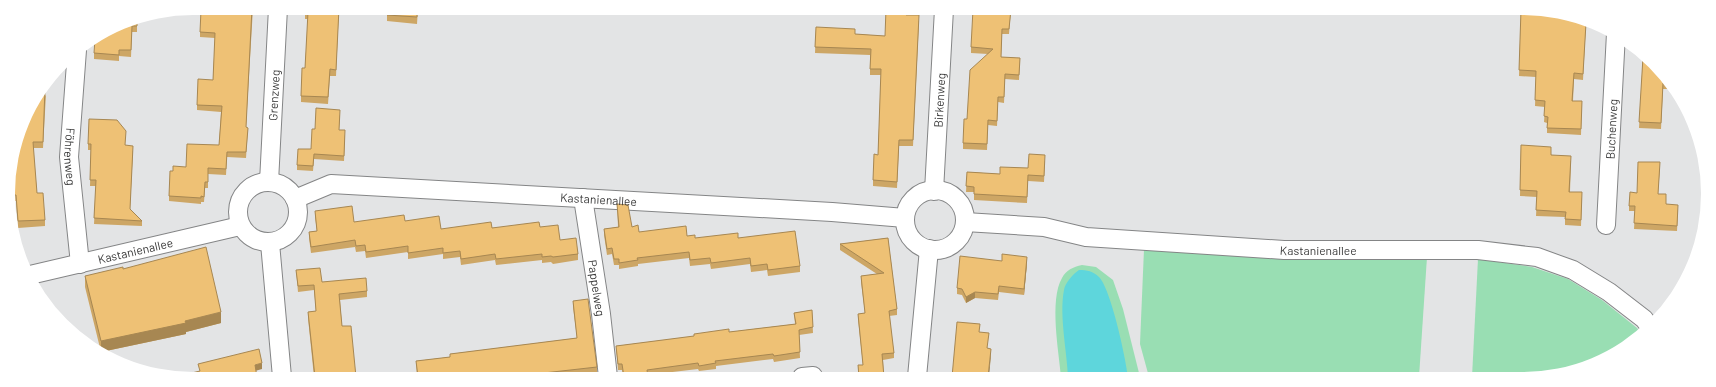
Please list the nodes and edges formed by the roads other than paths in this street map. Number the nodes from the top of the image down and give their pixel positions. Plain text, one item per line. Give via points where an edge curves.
1 (278, 15) edge
2 (944, 15) edge
3 (1616, 41) edge
4 (76, 59) edge
5 (269, 182) junction
6 (934, 191) junction
7 (584, 198) junction
8 (296, 199) junction
9 (906, 218) junction
10 (966, 222) junction
11 (1606, 225) dead end
12 (240, 226) junction
13 (270, 242) junction
14 (929, 250) junction
15 (80, 264) junction
16 (34, 274) edge
17 (1646, 322) edge
18 (282, 372) edge
19 (607, 372) edge
20 (917, 372) edge

1 - 5 street, Grenzweg
2 - 6 street, Birkenweg
3 - 11 street, Buchenweg
4 - 15 street, Föhrenweg via 69,157
5 - 8 street via 285,187
5 - 12 street via 258,183 242,195 237,216
6 - 9 street via 918,196 907,210
6 - 10 street via 952,196 961,207
7 - 8 street, Kastanienallee via 331,184
7 - 9 street, Kastanienallee
7 - 19 street, Pappelweg
8 - 13 street via 298,218 295,227 281,240
9 - 14 street via 906,226 914,241
10 - 14 street via 959,238 953,244 942,249
10 - 17 street, Kastanienallee via 1044,227 1086,237 1284,250 1478,250 1537,257 1573,270 1609,292
12 - 13 street via 254,239
12 - 15 street, Kastanienallee
13 - 18 street
14 - 20 street
15 - 16 street, Kastanienallee

